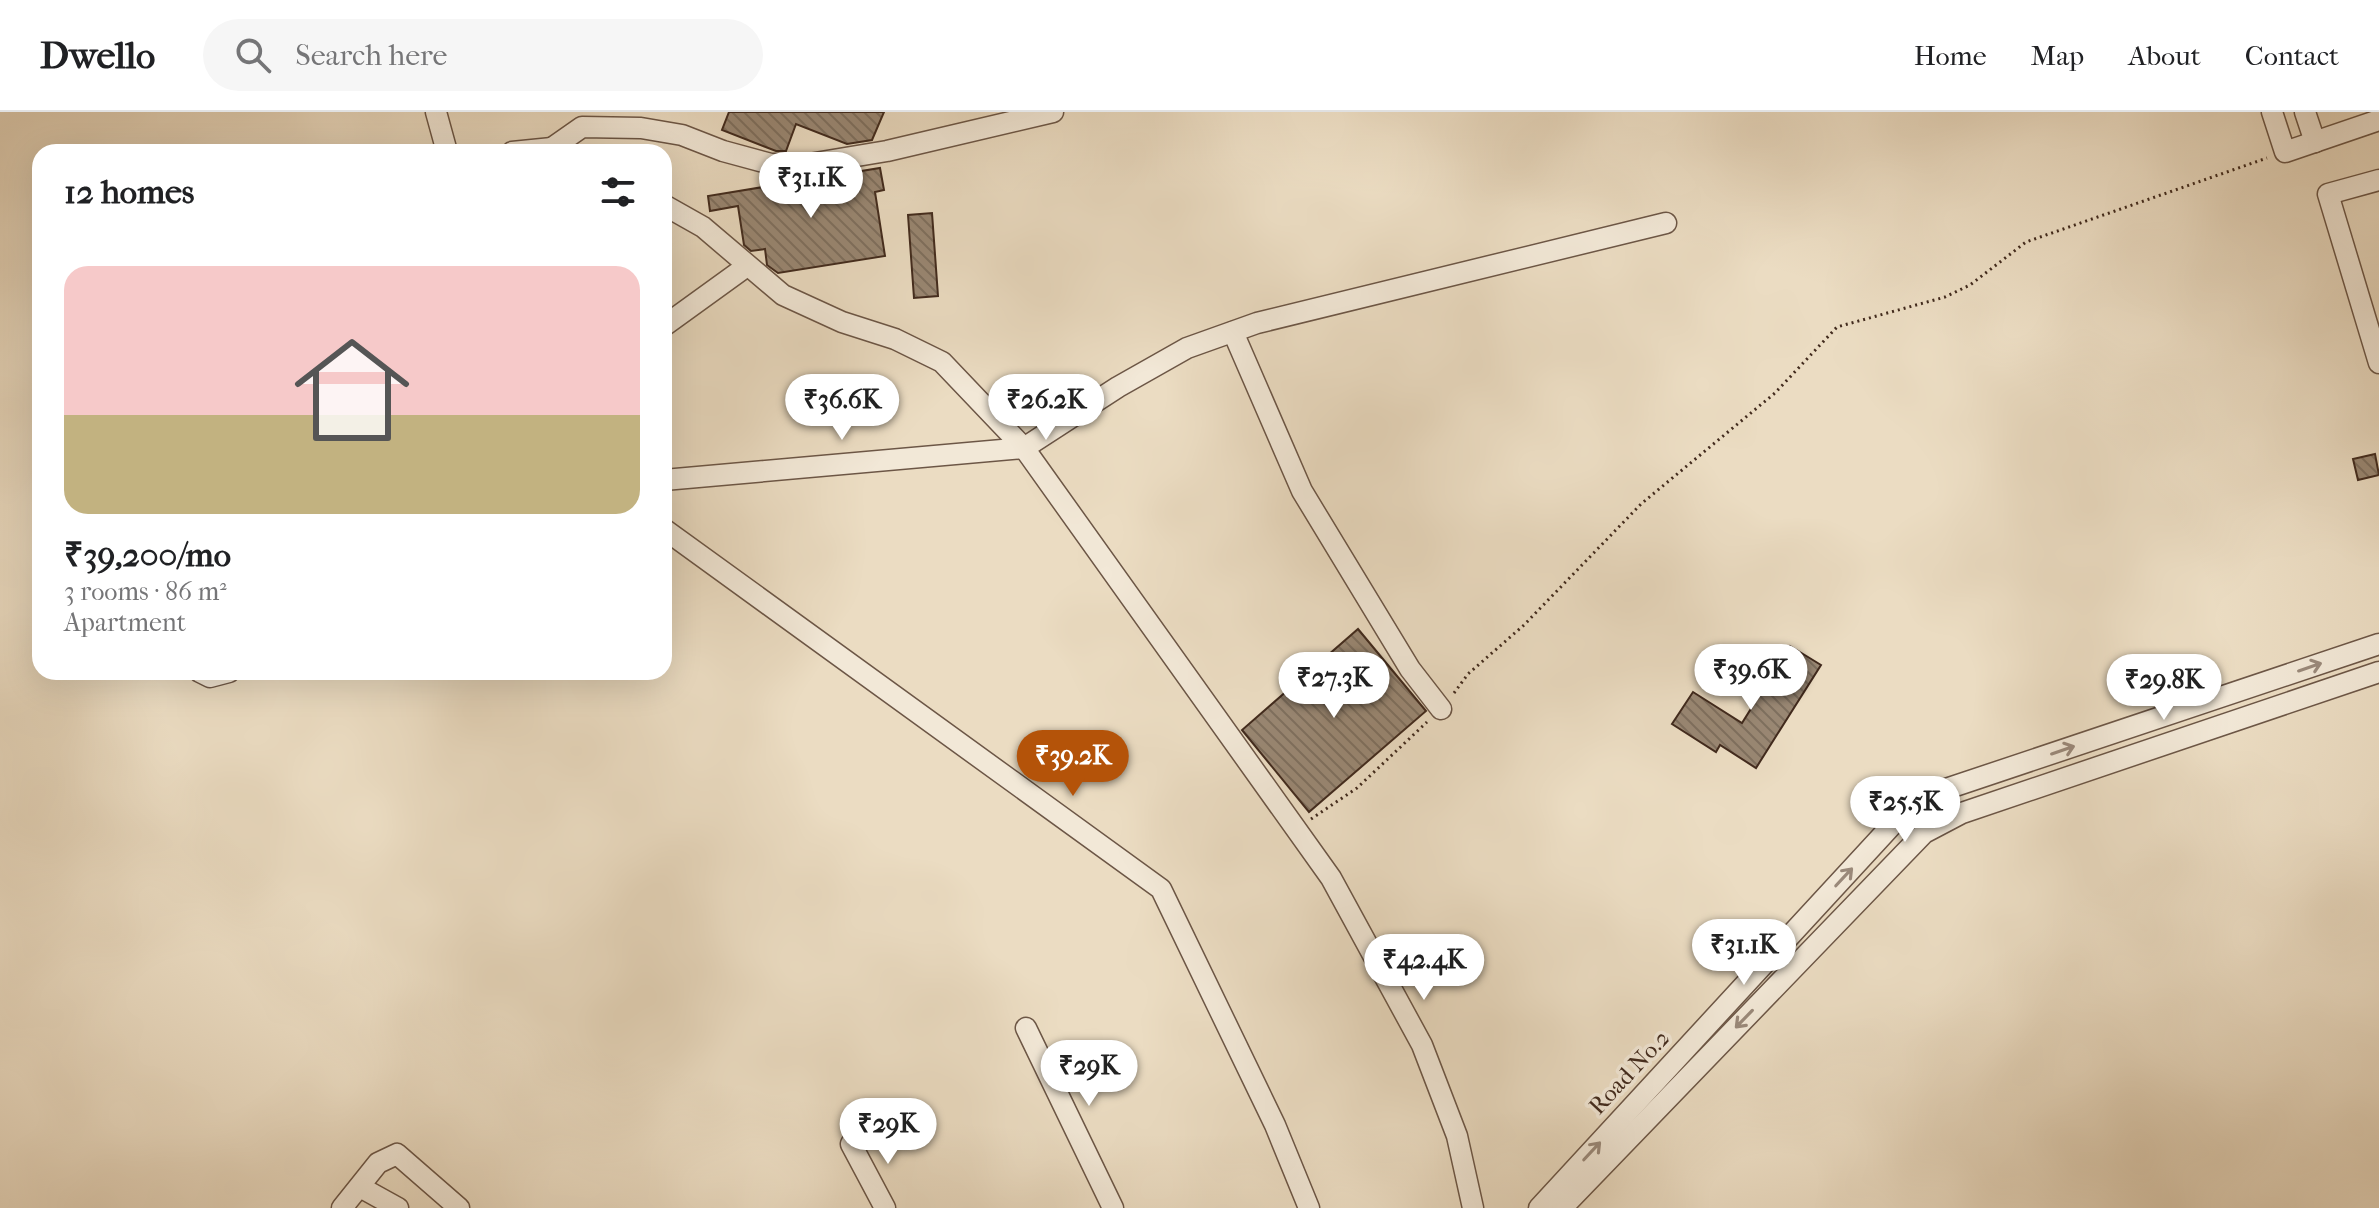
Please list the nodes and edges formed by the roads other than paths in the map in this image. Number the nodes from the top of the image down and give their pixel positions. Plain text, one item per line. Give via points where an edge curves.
1 (436, 112) edge
2 (1053, 112) edge
3 (2272, 112) edge
4 (2305, 112) edge
5 (2379, 120) edge
6 (2315, 142) junction
7 (445, 144) edge
8 (561, 144) edge
9 (2379, 180) edge
10 (672, 210) edge
11 (1666, 223) dead end
12 (747, 266) junction
13 (672, 320) edge
14 (1233, 332) junction
15 (2379, 363) edge
16 (1024, 448) junction
17 (672, 479) edge
18 (672, 535) edge
19 (2379, 644) edge
20 (2379, 672) edge
21 (1441, 709) road end
22 (1026, 1028) dead end
23 (851, 1144) dead end
24 (360, 1187) junction
25 (342, 1208) edge
26 (398, 1208) edge
27 (459, 1208) edge
28 (885, 1208) edge
29 (1113, 1208) edge
30 (1309, 1208) edge
31 (1473, 1208) edge
32 (1539, 1208) edge
33 (1562, 1208) edge

1 - 7 street
2 - 8 street via 809,164 771,164 682,135 641,128 582,127
3 - 6 street via 2285,152
4 - 6 street
5 - 6 street
9 - 15 street via 2328,194
10 - 12 street via 703,227
11 - 14 street
12 - 13 street
12 - 16 street via 783,295 942,362
14 - 16 street via 1187,348
14 - 21 street via 1302,491 1410,669
16 - 17 street
16 - 31 street via 1331,878 1422,1045 1457,1136
18 - 30 street via 1161,889 1275,1125
32 -> 19 street, Road No.2 via 1905,811 1946,789
20 -> 33 street via 1962,813 1924,833
22 - 29 street
23 - 28 street
24 - 25 street
24 - 26 street
24 - 27 street via 378,1163 397,1154

